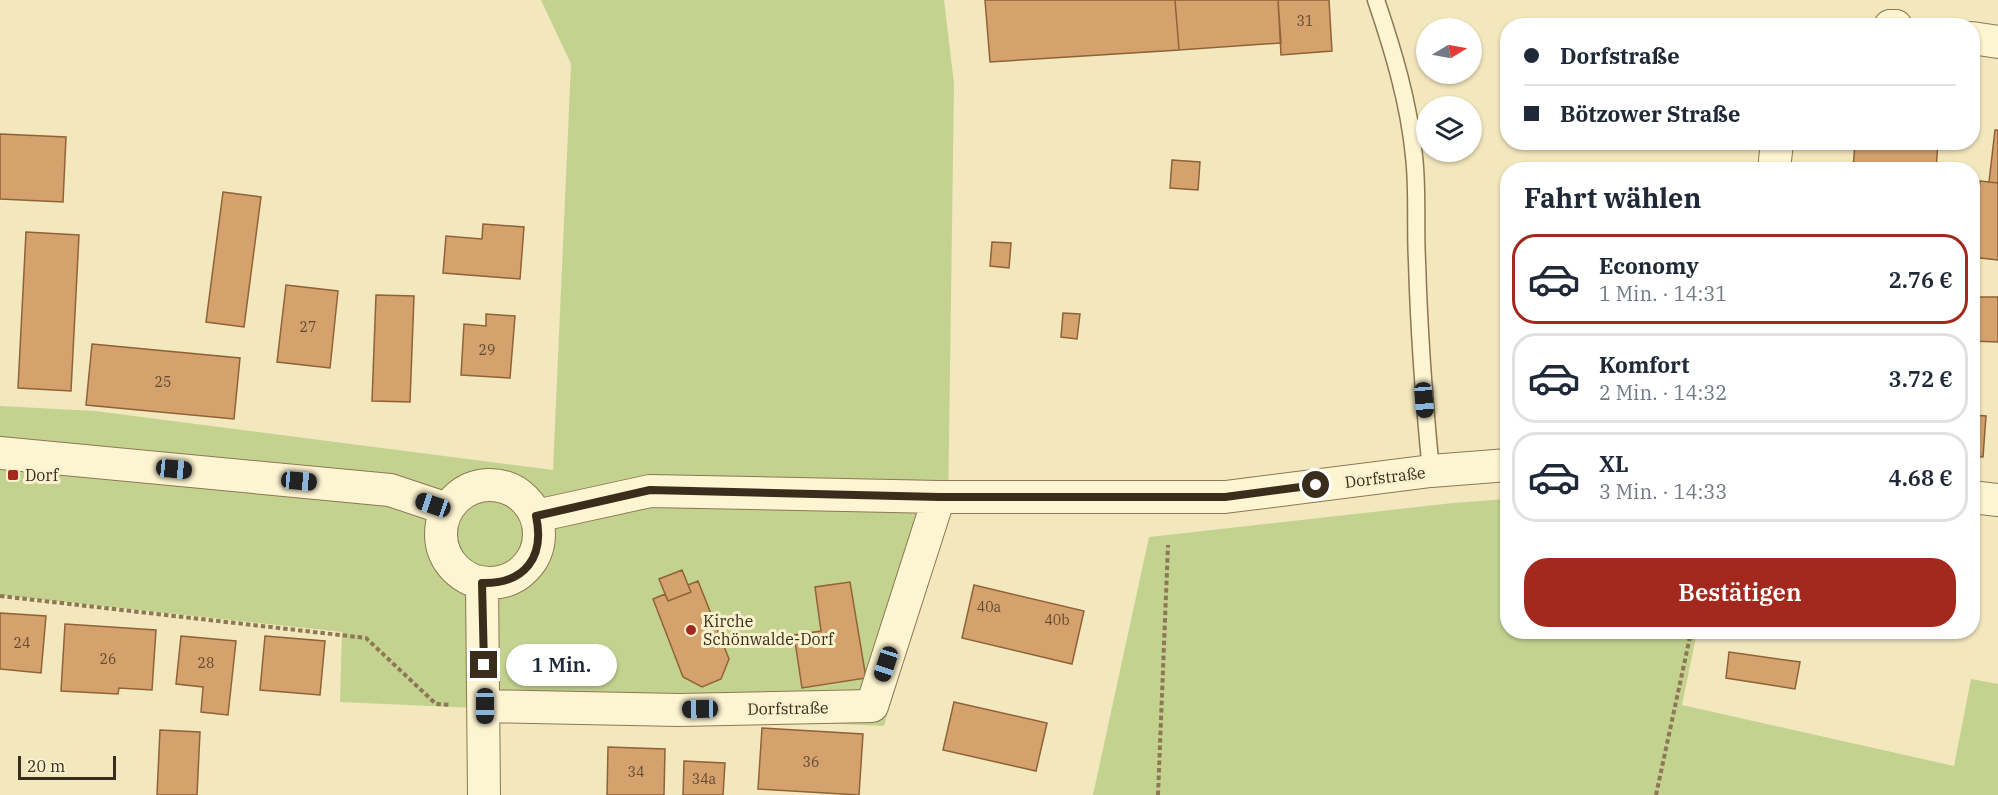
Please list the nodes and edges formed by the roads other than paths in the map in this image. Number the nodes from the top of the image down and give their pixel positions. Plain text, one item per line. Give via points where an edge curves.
1 (1376, 0) edge
2 (1980, 39) edge
3 (1998, 42) edge
4 (0, 453) edge
5 (1500, 466) edge
6 (1431, 471) junction
7 (939, 497) junction
8 (1980, 498) edge
9 (1998, 500) edge
10 (447, 509) junction
11 (536, 516) junction
12 (482, 583) junction
13 (485, 706) junction
14 (484, 795) edge

1 - 6 lane via 1397,70 1414,157 1424,400
2 - 3 street
4 - 10 street via 390,490
5 - 6 street, Dorfstraße
6 - 7 street, Dorfstraße via 1225,497
7 - 11 street, Dorfstraße via 650,490
7 - 13 street, Dorfstraße via 872,706 679,710
8 - 9 street
10 - 11 street via 470,489 494,485 516,492
10 - 12 street via 441,540 446,555 454,568
11 - 12 street via 539,531 533,559 511,579
12 - 13 street
13 - 14 street

